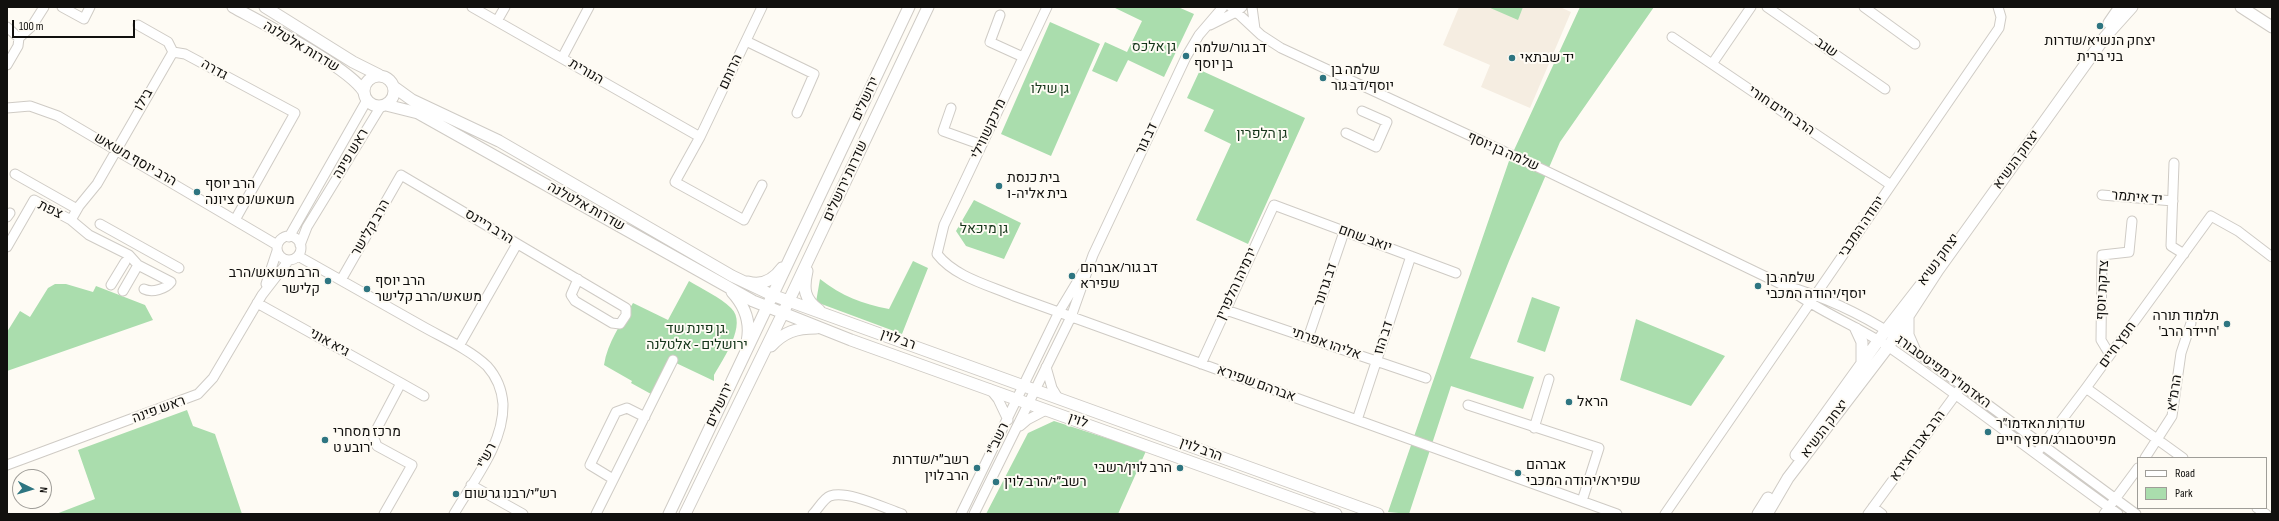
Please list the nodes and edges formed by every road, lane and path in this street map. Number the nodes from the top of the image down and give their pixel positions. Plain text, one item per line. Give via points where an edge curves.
1 (44, 7) edge
2 (90, 7) edge
3 (233, 7) edge
4 (265, 7) edge
5 (472, 7) edge
6 (505, 7) edge
7 (589, 7) edge
8 (762, 7) edge
9 (909, 7) edge
10 (928, 7) edge
11 (1047, 7) edge
12 (1223, 7) edge
13 (1252, 7) edge
14 (1751, 7) edge
15 (1767, 7) edge
16 (1864, 7) edge
17 (1998, 7) edge
18 (2120, 7) edge
19 (2132, 7) edge
20 (2241, 7) edge
21 (65, 8) edge
22 (1237, 9) edge
23 (1000, 15) dead end
24 (497, 21) junction
25 (138, 25) dead end
26 (1207, 26) junction
27 (7, 27) edge
28 (2272, 27) edge
29 (1255, 30) junction
30 (1672, 37) dead end
31 (18, 38) junction
32 (746, 41) junction
33 (1915, 44) dead end
34 (172, 52) junction
35 (1023, 57) junction
36 (562, 58) junction
37 (1712, 64) junction
38 (7, 65) edge
39 (379, 75) junction
40 (394, 87) junction
41 (1885, 89) dead end
42 (365, 96) junction
43 (384, 106) junction
44 (7, 108) edge
45 (951, 108) dead end
46 (1362, 111) dead end
47 (797, 113) dead end
48 (1346, 133) dead end
49 (700, 137) junction
50 (982, 145) junction
51 (116, 149) junction
52 (2174, 163) dead end
53 (14, 174) dead end
54 (401, 175) joint
55 (762, 184) dead end
56 (1891, 185) junction
57 (2102, 195) dead end
58 (2173, 201) junction
59 (1274, 205) joint
60 (77, 209) junction
61 (71, 220) junction
62 (235, 220) junction
63 (2132, 221) dead end
64 (100, 224) dead end
65 (1344, 232) junction
66 (289, 236) junction
67 (135, 244) junction
68 (300, 244) junction
69 (518, 244) junction
70 (7, 247) edge
71 (277, 248) junction
72 (937, 254) joint
73 (2184, 254) junction
74 (791, 255) junction
75 (1093, 255) junction
76 (298, 256) junction
77 (1411, 256) junction
78 (2272, 257) edge
79 (809, 258) junction
80 (127, 259) junction
81 (289, 260) junction
82 (138, 266) junction
83 (179, 268) dead end
84 (1456, 273) dead end
85 (117, 275) junction
86 (578, 279) junction
87 (341, 280) junction
88 (129, 281) junction
89 (744, 281) junction
90 (111, 285) dead end
91 (724, 285) junction
92 (1783, 285) junction
93 (144, 289) dead end
94 (123, 291) dead end
95 (1816, 294) junction
96 (262, 295) junction
97 (772, 295) junction
98 (789, 302) junction
99 (257, 303) junction
100 (1809, 304) junction
101 (767, 307) junction
102 (1226, 310) junction
103 (1059, 312) junction
104 (783, 313) junction
105 (824, 314) junction
106 (1908, 316) junction
107 (1071, 317) junction
108 (2191, 323) dead end
109 (820, 328) junction
110 (1856, 328) junction
111 (1890, 333) junction
112 (1308, 338) junction
113 (1883, 344) junction
114 (458, 346) junction
115 (1915, 351) junction
116 (745, 353) junction
117 (2110, 354) junction
118 (763, 355) junction
119 (673, 360) dead end
120 (1376, 361) junction
121 (1862, 363) junction
122 (1201, 364) junction
123 (1046, 367) junction
124 (1426, 378) dead end
125 (1549, 379) dead end
126 (402, 383) junction
127 (1024, 385) junction
128 (1962, 386) junction
129 (989, 388) junction
130 (2086, 388) junction
131 (1035, 390) junction
132 (1956, 394) junction
133 (424, 396) dead end
134 (1058, 398) junction
135 (1018, 399) junction
136 (1029, 403) junction
137 (1468, 405) dead end
138 (1046, 410) junction
139 (644, 417) junction
140 (1008, 420) junction
141 (1356, 420) junction
142 (1534, 428) junction
143 (1015, 430) junction
144 (2158, 441) junction
145 (2043, 445) junction
146 (2036, 453) junction
147 (2146, 457) edge
148 (2182, 457) edge
149 (7, 465) edge
150 (2137, 469) edge
151 (613, 479) junction
152 (472, 485) junction
153 (2115, 499) junction
154 (1582, 501) junction
155 (1871, 511) edge
156 (2106, 511) edge
157 (384, 514) edge
158 (455, 514) edge
159 (523, 514) edge
160 (596, 514) edge
161 (669, 514) edge
162 (685, 514) edge
163 (813, 514) edge
164 (902, 514) edge
165 (961, 514) edge
166 (974, 514) edge
167 (1336, 514) edge
168 (1378, 514) edge
169 (1617, 514) edge
170 (1665, 514) edge
171 (1758, 514) edge
172 (1767, 514) edge
173 (1882, 514) edge
174 (2118, 514) edge
175 (2136, 514) edge

1 - 31 street via 32,26
2 - 21 street via 84,19
3 - 42 main road, שדרות אלטלנה via 345,74 358,83
4 - 39 main road, שדרות אלטלנה via 353,62
5 - 24 street, הנורית
6 - 24 street
7 - 36 street
8 - 32 street, הרותם
9 - 74 main road, ירושלים
10 - 79 main road, שדרות ירושלים
11 - 35 street, מיכקשווילי
12 - 26 street, דב גור
13 - 29 street
14 - 37 street
15 - 41 street, שגב
16 - 33 street
17 - 56 street, יהודה המכבי via 2002,17 1999,28
18 - 111 main road, יצחק נשיא
19 - 106 main road, יצחק הנשיא via 2105,37 1938,270
20 - 28 main road
22 - 26 street
22 - 29 street, שלמה בן יוסף
23 - 35 street via 990,42
24 - 36 street, הנורית
25 - 34 street via 168,42
26 - 75 street, דב גור via 1186,57
27 - 31 street
29 - 92 street, שלמה בן יוסף via 1281,48
30 - 37 street, הרב חיים חורי
31 - 38 street via 18,46
32 - 47 street via 814,74
32 - 49 street, הרותם
34 - 51 street, בילו
34 - 62 street, גדרה via 185,54 294,114
35 - 50 street, מיכקשווילי
36 - 49 street, הנורית
37 - 56 street, הרב חיים חורי
39 - 40 main road via 389,79
39 - 42 main road via 366,82
40 - 43 main road via 394,96
40 - 89 main road, שדרות אלטלנה via 412,100 499,141
42 - 43 main road via 373,105
42 - 66 street, ראש פינה
43 - 68 street, ראש פינה via 307,227
43 - 91 main road, שדרות אלטלנה via 418,113
44 - 51 street, הרב יוסף משאש via 23,105 42,109
45 - 50 street via 943,131
46 - 48 street via 1387,122 1376,147
49 - 55 street, הרותם via 675,182 744,220
50 - 72 street, מיכקשווילי via 944,225
51 - 60 street, בילו via 97,184
51 - 62 street, הרב יוסף משאש
52 - 58 street, יד איתמר
53 - 60 street
54 - 69 street, הרב ריינס
54 - 87 street, הרב קלישר
56 - 95 street, יהודה המכבי
57 - 58 street, יד איתמר
58 - 73 street, יד איתמר via 2171,246
59 - 65 street, יואב שחם
59 - 102 street, ירמיהו הלפרין
60 - 61 street, בילו
61 - 70 street, צפת via 34,200
61 - 80 street via 89,235
62 - 71 street, הרב יוסף משאש
63 - 117 street, צדקת יוסף via 2129,252 2102,255 2101,340
64 - 67 street
65 - 77 street, יואב שחם
65 - 112 street, דב גרונר
66 - 68 street
66 - 71 street via 282,239
67 - 80 street
67 - 83 street
68 - 76 street
69 - 86 street, הרב ריינס
69 - 114 street
71 - 81 street, הרב יוסף משאש via 280,256
71 - 96 street, ראש פינה
72 - 103 street, אברהם שפירא via 954,270
73 - 78 street, חפץ חיים via 2211,216 2238,231
73 - 117 street, חפץ חיים
74 - 89 main road via 772,279 758,284
74 - 97 main road
75 - 103 street, דב גור
75 - 107 street, דב גור
76 - 81 street
76 - 87 street
77 - 84 street, יואב שחם
77 - 120 street, דב הוז
79 - 98 main road, שדרות ירושלים
79 - 105 main road via 805,283 806,297
80 - 82 street
80 - 85 street
81 - 96 street, ראש פינה
82 - 88 street
82 - 93 street via 171,282 168,286 154,291
85 - 88 street
85 - 90 street
86 - 86 street, הרב ריינס via 626,308 626,315 620,324 612,323 575,301 571,296
87 - 114 street
88 - 94 street
89 - 97 main road, שדרות אלטלנה
91 - 101 main road, שדרות אלטלנה
91 - 116 main road via 737,298 746,314 749,334
92 - 95 street, שלמה בן יוסף
92 - 100 street, שלמה בן יוסף
95 - 100 street, יהודה המכבי
95 - 111 street, שלמה בן יוסף
96 - 99 street, ראש פינה
97 - 98 main road, רב לוין
97 - 101 main road, ירושלים
98 - 104 main road, שדרות ירושלים
98 - 105 main road, רב לוין
99 - 126 street, גיא אוני
99 - 149 street, ראש פינה via 223,363 205,389 198,394
100 - 110 street, שלמה בן יוסף
100 - 170 street, יהודה המכבי
101 - 104 main road, שדרות אלטלנה
101 - 116 main road, ירושלים
102 - 112 street, אליהו אפרתי
102 - 122 street, ירמיהו הלפרין
103 - 107 street, אברהם שפירא
103 - 127 street, דב גור
104 - 109 main road, שדרות אלטלנה
104 - 118 main road, שדרות ירושלים
105 - 127 main road, רב לוין
106 - 111 main road, יצחק נשיא
106 - 115 main road via 1908,335
107 - 122 street, אברהם שפירא
107 - 123 street, דב גור
108 - 144 street, הרמ"א via 2181,353 2172,416
109 - 118 main road via 794,329 779,337
109 - 129 main road, לוין
110 - 113 street, שלמה בן יוסף
110 - 121 main road via 1862,342
111 - 113 main road, יצחק נשיא
111 - 115 street, האדמו"ר מפיטסבורג
112 - 120 street, אליהו אפרתי
113 - 121 main road, יצחק נשיא
113 - 132 street, האדמו"ר מפיטסבורג
113 - 172 main road, יצחק הנשיא via 1788,478
114 - 152 street, רש"י via 487,366 501,392 500,430
115 - 128 street, האדמו"ר מפיטסבורג
116 - 161 main road, ירושלים
117 - 130 street, חפץ חיים
118 - 162 main road, ירושלים
119 - 139 street
120 - 124 street, אליהו אפרתי
120 - 141 street, דב הוז
121 - 171 main road, יצחק נשיא via 1785,471
122 - 141 street, אברהם שפירא
123 - 131 street, דב גור
123 - 134 street
125 - 142 street
126 - 133 street, גיא אוני
126 - 157 street via 373,436 377,446 412,465
127 - 131 main road, הרב לוין
127 - 135 street, רשב"י
128 - 132 street, הרב אבו חצירא
128 - 145 street, האדמו"ר מפיטסבורג
129 - 135 main road, לוין
129 - 140 street via 998,399
130 - 144 street
130 - 145 street, חפץ חיים
131 - 134 main road, הרב לוין
131 - 136 street, דב גור
132 - 146 street, האדמו"ר מפיטסבורג
132 - 155 street, הרב אבו חצירא
134 - 168 main road, הרב לוין
135 - 136 main road, לוין
135 - 140 street, רשב"י
136 - 138 main road, לוין
136 - 143 street, דב גור
137 - 142 street
138 - 143 street
138 - 167 main road, לוין
139 - 151 street
139 - 151 street via 627,408 616,412 606,432 590,465
140 - 165 street, רשב"י
141 - 154 street, אברהם שפירא
142 - 154 street via 1599,448
143 - 166 street, דב גור
144 - 147 street, הרמ"א
144 - 148 street
145 - 146 street, חפץ חיים
145 - 153 street, האדמו"ר מפיטסבורג
146 - 156 street, האדמו"ר מפיטסבורג
150 - 153 street
151 - 160 street
152 - 158 street, רש"י
152 - 159 street
153 - 156 street
153 - 175 street, האדמו"ר מפיטסבורג
154 - 169 street, אברהם שפירא
155 - 173 street
156 - 174 street, האדמו"ר מפיטסבורג
163 - 164 street via 828,496 848,495

